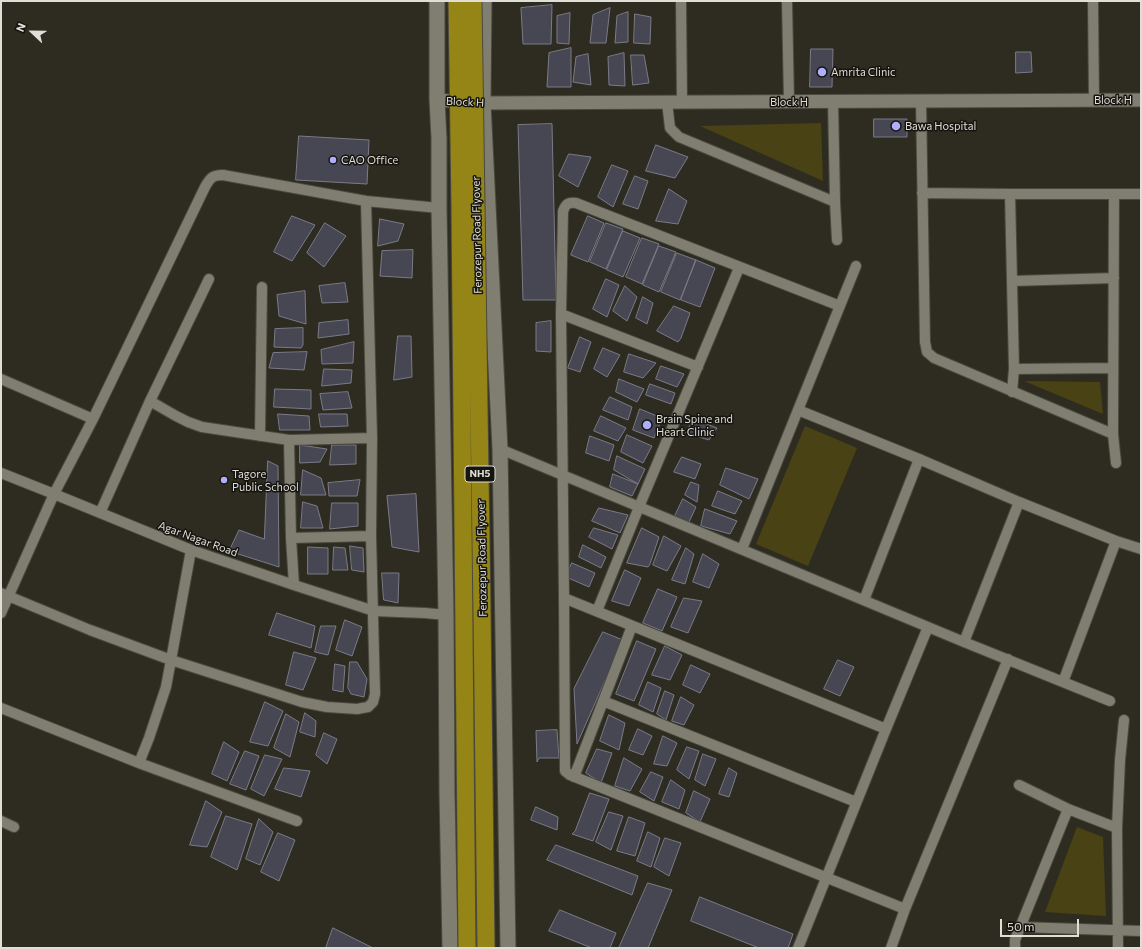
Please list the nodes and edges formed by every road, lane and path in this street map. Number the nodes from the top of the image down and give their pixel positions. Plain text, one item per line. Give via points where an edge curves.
1 (437, 1) edge
2 (457, 1) edge
3 (473, 1) edge
4 (484, 1) edge
5 (681, 1) edge
6 (787, 1) edge
7 (1093, 1) edge
8 (437, 100) junction
9 (1094, 100) junction
10 (1141, 100) edge
11 (833, 101) junction
12 (921, 101) junction
13 (667, 102) junction
14 (682, 102) junction
15 (789, 102) junction
16 (483, 103) junction
17 (922, 193) junction
18 (1010, 194) junction
19 (1114, 194) junction
20 (1141, 194) edge
21 (366, 201) junction
22 (835, 202) junction
23 (439, 208) junction
24 (837, 240) dead end
25 (856, 266) dead end
26 (739, 268) junction
27 (1114, 278) junction
28 (209, 279) dead end
29 (1012, 281) junction
30 (262, 287) dead end
31 (840, 306) junction
32 (561, 314) junction
33 (698, 367) junction
34 (1112, 368) junction
35 (1014, 369) junction
36 (1, 379) edge
37 (1012, 392) junction
38 (150, 401) junction
39 (798, 410) junction
40 (93, 419) junction
41 (1113, 434) junction
42 (260, 436) junction
43 (372, 438) junction
44 (289, 440) junction
45 (500, 449) junction
46 (919, 459) junction
47 (1116, 464) dead end
48 (1, 473) edge
49 (563, 476) junction
50 (54, 494) junction
51 (1019, 502) junction
52 (639, 507) junction
53 (100, 513) junction
54 (371, 536) junction
55 (291, 538) junction
56 (1116, 541) junction
57 (742, 549) junction
58 (1141, 549) edge
59 (191, 550) junction
60 (294, 585) junction
61 (5, 594) edge
62 (564, 598) junction
63 (864, 600) junction
64 (374, 610) junction
65 (597, 611) junction
66 (1, 613) edge
67 (446, 615) junction
68 (632, 626) junction
69 (928, 627) junction
70 (964, 642) junction
71 (1008, 659) junction
72 (171, 660) junction
73 (1064, 682) junction
74 (603, 701) junction
75 (1110, 702) dead end
76 (1, 708) edge
77 (1124, 720) dead end
78 (886, 729) junction
79 (139, 763) junction
80 (574, 777) junction
81 (1019, 785) dead end
82 (856, 802) junction
83 (1068, 808) junction
84 (297, 821) dead end
85 (1, 822) edge
86 (14, 827) dead end
87 (1117, 828) junction
88 (826, 878) junction
89 (905, 909) junction
90 (1020, 927) junction
91 (1117, 931) junction
92 (1141, 931) edge
93 (1014, 945) edge
94 (450, 948) edge
95 (467, 948) edge
96 (486, 948) edge
97 (508, 948) edge
98 (798, 948) edge
99 (891, 948) edge
100 (1118, 948) edge

1 - 8 main road
2 - 95 highway, Ferozepur Road Flyover / NH5, bridge
3 - 96 highway, Ferozepur Road Flyover / NH5, bridge
4 - 16 main road
5 - 14 street
6 - 15 street
7 - 9 street
8 - 16 street, Block H
8 - 23 main road
9 - 10 street, Block H
9 - 12 street, Block H
11 - 12 street, Block H
11 - 15 street, Block H
11 - 22 street
12 - 17 street
13 - 14 street, Block H
13 - 16 street, Block H
13 - 22 street via 670,128 679,137
14 - 15 street, Block H
16 - 45 main road
17 - 18 street
17 - 37 street via 925,342 928,352 934,358
18 - 19 street
18 - 29 street
19 - 20 street
19 - 27 street
21 - 23 street
21 - 40 street via 223,174 210,179
21 - 43 street
22 - 24 street
23 - 67 main road
25 - 31 street
26 - 31 street
26 - 32 street via 570,202 563,212
26 - 33 street
27 - 29 street
27 - 34 street
28 - 38 street
29 - 35 street
30 - 42 street
31 - 39 street
32 - 33 street
32 - 49 street
33 - 52 street
34 - 35 street
34 - 41 street
35 - 37 street
36 - 40 street
37 - 41 street
38 - 42 street via 202,427
38 - 53 street
39 - 46 street
39 - 57 street
40 - 50 street
41 - 47 street
42 - 44 street
43 - 44 street
43 - 54 street
44 - 55 street
45 - 49 street
45 - 97 main road
46 - 51 street
46 - 63 street
48 - 50 street, Agar Nagar Road
49 - 52 street
49 - 62 street
50 - 53 street, Agar Nagar Road
50 - 61 street
51 - 56 street
51 - 70 street
52 - 57 street
52 - 65 street
53 - 59 street, Agar Nagar Road
54 - 55 street
54 - 64 street
55 - 60 street
56 - 58 street
56 - 73 street
57 - 63 street
59 - 60 street, Agar Nagar Road
59 - 72 street
60 - 64 street, Agar Nagar Road
61 - 66 street
61 - 72 street via 90,630
62 - 65 street
62 - 80 street via 565,771
63 - 69 street
64 - 67 street, Agar Nagar Road
64 - 72 street via 375,694 373,702 368,707 327,707 302,702
65 - 68 street
67 - 94 main road
68 - 74 street
68 - 78 street
69 - 70 street
69 - 78 street
70 - 71 street
71 - 73 street
71 - 89 street
72 - 79 street via 166,687
73 - 75 street
74 - 80 street
74 - 82 street
76 - 79 street
77 - 87 street
78 - 82 street
79 - 84 street
80 - 88 street
81 - 83 street
82 - 88 street
83 - 87 street
83 - 90 street
85 - 86 street
87 - 91 street
88 - 89 street
88 - 98 street
89 - 99 street
90 - 91 street
90 - 93 street
91 - 92 street
91 - 100 street

